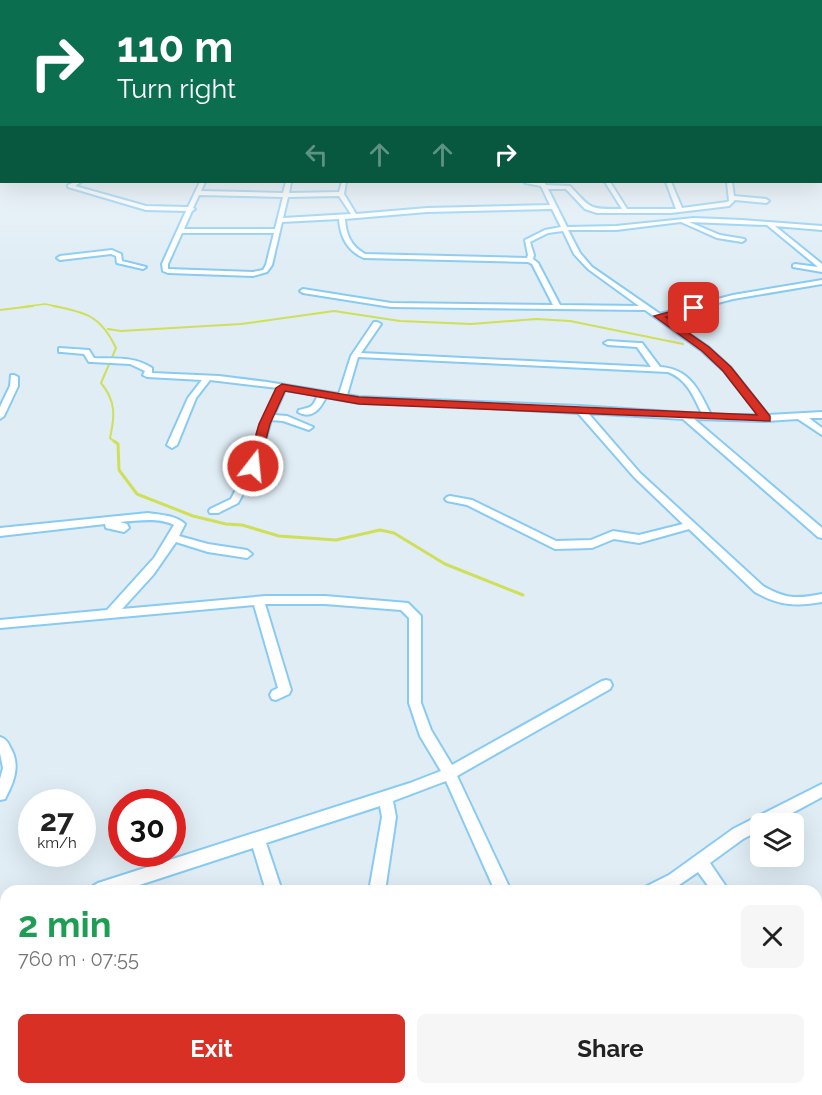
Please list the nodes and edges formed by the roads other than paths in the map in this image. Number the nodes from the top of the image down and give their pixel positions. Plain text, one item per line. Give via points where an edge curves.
1 (76, 183) edge
2 (202, 183) edge
3 (289, 183) edge
4 (344, 183) edge
5 (609, 183) edge
6 (668, 183) edge
7 (730, 183) edge
8 (543, 184) edge
9 (198, 193) junction
10 (341, 194) junction
11 (287, 195) junction
12 (732, 198) junction
13 (766, 201) dead end
14 (553, 207) junction
15 (192, 209) junction
16 (625, 210) junction
17 (680, 210) junction
18 (671, 211) junction
19 (354, 216) junction
20 (342, 217) junction
21 (280, 220) junction
22 (682, 221) junction
23 (770, 224) junction
24 (563, 228) junction
25 (822, 228) edge
26 (181, 231) junction
27 (277, 231) junction
28 (742, 240) dead end
29 (76, 247) dead end
30 (74, 257) junction
31 (60, 258) dead end
32 (529, 260) junction
33 (795, 266) dead end
34 (143, 267) dead end
35 (822, 268) edge
36 (822, 282) edge
37 (303, 291) dead end
38 (558, 307) junction
39 (644, 308) junction
40 (659, 316) junction
41 (377, 324) dead end
42 (608, 343) dead end
43 (62, 350) dead end
44 (356, 355) junction
45 (657, 369) junction
46 (14, 377) dead end
47 (207, 379) junction
48 (282, 388) junction
49 (323, 394) junction
50 (342, 398) junction
51 (580, 409) junction
52 (302, 412) dead end
53 (1, 413) edge
54 (822, 415) edge
55 (684, 416) junction
56 (268, 417) junction
57 (713, 417) junction
58 (801, 417) junction
59 (766, 418) junction
60 (309, 427) dead end
61 (822, 432) edge
62 (706, 433) junction
63 (172, 445) dead end
64 (450, 499) dead end
65 (214, 511) dead end
66 (110, 520) junction
67 (691, 525) junction
68 (124, 528) dead end
69 (0, 532) edge
70 (822, 534) edge
71 (174, 538) junction
72 (248, 554) dead end
73 (822, 598) edge
74 (258, 601) junction
75 (110, 614) junction
76 (0, 624) edge
77 (606, 685) dead end
78 (276, 695) dead end
79 (0, 743) edge
80 (448, 774) junction
81 (822, 790) edge
82 (0, 794) edge
83 (385, 797) junction
84 (257, 838) junction
85 (699, 861) junction
86 (116, 885) edge
87 (271, 885) edge
88 (378, 885) edge
89 (499, 885) edge
90 (664, 885) edge
91 (717, 885) edge

1 - 15 street via 70,186 146,208
2 - 9 street
3 - 11 street
4 - 10 street
5 - 16 street
6 - 17 street
7 - 12 street
8 - 14 street
8 - 16 street via 568,187 591,210
9 - 11 street
9 - 15 street
10 - 11 street
10 - 19 street
11 - 21 street
12 - 13 street
12 - 17 street via 724,206
14 - 19 street
14 - 24 street
15 - 26 street
16 - 18 street
17 - 18 street
18 - 22 street
19 - 20 street
20 - 21 street
20 - 32 street via 342,230 350,246 364,256
21 - 27 street
22 - 23 street
22 - 24 street
22 - 28 street via 719,237
23 - 25 street
23 - 35 street
24 - 32 street via 536,234 527,242
24 - 39 street via 590,268
26 - 27 street
26 - 27 street via 165,270 253,274 265,271 269,265
29 - 30 street
30 - 31 street
30 - 34 street via 112,252 119,255 119,262
32 - 38 street via 535,263
33 - 35 street
36 - 40 street via 733,297
37 - 38 street via 391,305
38 - 39 street
39 - 40 street
40 - 59 street via 727,369
41 - 44 street
42 - 45 street via 639,345
43 - 47 street via 86,352 92,360 141,364 149,370 147,375
44 - 45 street
44 - 50 street
45 - 57 street via 679,372
46 - 53 street via 14,386
47 - 48 street
47 - 63 street via 192,398
48 - 49 street
48 - 56 street
49 - 50 street
49 - 52 street via 312,412
50 - 51 street
51 - 55 street
51 - 67 street via 637,475
54 - 58 street
55 - 57 street
55 - 62 street
56 - 60 street
56 - 65 street via 253,466 235,501
57 - 59 street
57 - 62 street
58 - 59 street
58 - 61 street
62 - 70 street
64 - 67 street via 469,502 555,544 592,544 613,534 639,539
66 - 68 street via 110,526
66 - 69 street
66 - 71 street via 148,516 173,520 180,524
67 - 73 street via 759,589 777,600 794,603
71 - 72 street
71 - 75 street
74 - 75 street
74 - 78 street via 285,690
74 - 80 street via 398,603 410,609 415,616 415,703
75 - 76 street
77 - 80 street
79 - 82 street via 11,763
80 - 83 street
80 - 89 street
81 - 85 street via 738,834
83 - 84 street
83 - 88 street via 389,817
84 - 86 street
84 - 87 street
85 - 90 street
85 - 91 street

